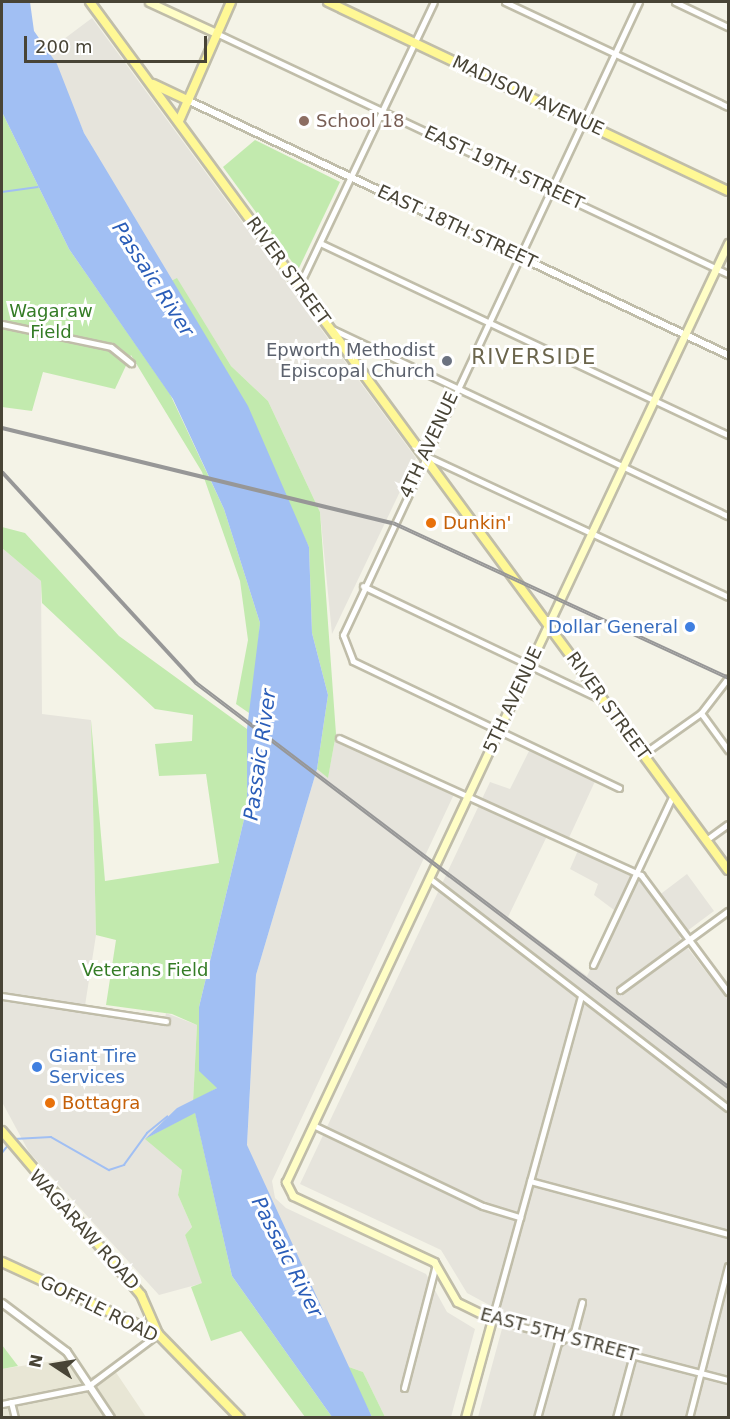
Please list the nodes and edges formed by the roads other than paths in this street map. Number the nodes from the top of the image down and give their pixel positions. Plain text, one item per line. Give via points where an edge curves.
1 (90, 2) edge
2 (149, 2) edge
3 (231, 2) edge
4 (328, 2) edge
5 (434, 2) edge
6 (506, 2) edge
7 (639, 2) edge
8 (675, 2) edge
9 (729, 27) edge
10 (216, 33) junction
11 (415, 42) junction
12 (615, 53) junction
13 (146, 78) junction
14 (185, 99) junction
15 (729, 107) edge
16 (382, 111) junction
17 (582, 122) junction
18 (179, 123) junction
19 (351, 177) junction
20 (549, 190) junction
21 (729, 191) edge
22 (320, 243) junction
23 (729, 243) edge
24 (518, 255) junction
25 (717, 268) junction
26 (729, 274) edge
27 (299, 286) junction
28 (487, 321) junction
29 (2, 324) edge
30 (331, 328) junction
31 (686, 335) junction
32 (729, 355) edge
33 (131, 363) dead end
34 (456, 388) junction
35 (654, 400) junction
36 (729, 435) edge
37 (424, 456) junction
38 (623, 467) junction
39 (729, 516) edge
40 (592, 532) junction
41 (363, 586) junction
42 (729, 597) edge
43 (548, 625) junction
44 (530, 664) junction
45 (729, 678) edge
46 (604, 701) junction
47 (701, 713) junction
48 (499, 731) junction
49 (339, 738) dead end
50 (729, 750) edge
51 (643, 754) junction
52 (620, 788) dead end
53 (673, 795) junction
54 (468, 796) junction
55 (729, 824) edge
56 (706, 840) junction
57 (729, 870) edge
58 (636, 872) junction
59 (429, 878) junction
60 (729, 911) edge
61 (690, 939) junction
62 (593, 965) dead end
63 (620, 990) dead end
64 (729, 992) edge
65 (2, 996) edge
66 (581, 996) junction
67 (166, 1021) dead end
68 (729, 1108) edge
69 (313, 1125) junction
70 (4, 1135) edge
71 (530, 1181) junction
72 (520, 1217) junction
73 (729, 1234) edge
74 (2, 1262) edge
75 (436, 1264) junction
76 (729, 1266) edge
77 (582, 1302) dead end
78 (2, 1303) edge
79 (492, 1319) junction
80 (158, 1334) junction
81 (564, 1337) junction
82 (633, 1355) junction
83 (700, 1373) junction
84 (729, 1380) edge
85 (93, 1384) junction
86 (404, 1388) dead end
87 (11, 1402) junction
88 (2, 1404) edge
89 (15, 1418) edge
90 (111, 1418) edge
91 (240, 1418) edge
92 (465, 1418) edge
93 (537, 1418) edge
94 (616, 1418) edge
95 (689, 1418) edge

1 - 13 main road, RIVER STREET
2 - 10 main road, EAST 19TH STREET
3 - 10 main road
4 - 11 main road, MADISON AVENUE
5 - 11 street
6 - 12 street
7 - 12 street, 4TH AVENUE
8 - 9 street
10 - 14 main road
10 - 16 street, EAST 19TH STREET
11 - 16 street
11 - 17 main road, MADISON AVENUE
12 - 15 street
12 - 17 street, 4TH AVENUE
13 - 14 main road, RIVER STREET
13 - 18 main road, RIVER STREET
14 - 18 main road
14 - 19 street, EAST 18TH STREET
16 - 19 street
16 - 20 street, EAST 19TH STREET
17 - 20 street, 4TH AVENUE
17 - 21 main road, MADISON AVENUE
18 - 27 main road, RIVER STREET
19 - 22 street
19 - 24 street, EAST 18TH STREET
20 - 24 street, 4TH AVENUE
20 - 25 street, EAST 19TH STREET
22 - 27 street
22 - 28 street
23 - 25 main road, 5TH AVENUE
24 - 28 street, 4TH AVENUE
24 - 31 street, EAST 18TH STREET
25 - 26 street, EAST 19TH STREET
25 - 31 main road, 5TH AVENUE
27 - 30 main road, RIVER STREET
28 - 34 street, 4TH AVENUE
28 - 35 street
29 - 33 street via 111,347
30 - 34 street
30 - 37 main road, RIVER STREET
31 - 32 street, EAST 18TH STREET
31 - 35 main road, 5TH AVENUE
34 - 37 street, 4TH AVENUE
34 - 38 street
35 - 36 street
35 - 38 main road, 5TH AVENUE
37 - 40 street
37 - 41 street, 4TH AVENUE
37 - 43 main road, RIVER STREET
38 - 39 street
38 - 40 main road, 5TH AVENUE
40 - 42 street
40 - 43 main road, 5TH AVENUE
41 - 44 street
41 - 48 street, 4TH AVENUE via 343,635 352,662
43 - 44 main road, 5TH AVENUE
43 - 46 main road, RIVER STREET
44 - 46 street
44 - 48 main road, 5TH AVENUE
45 - 47 street
46 - 51 main road, RIVER STREET
47 - 50 street
47 - 51 street
48 - 52 street
48 - 54 main road, 5TH AVENUE
49 - 54 street
51 - 53 main road, RIVER STREET
53 - 56 main road, RIVER STREET
53 - 58 street
54 - 58 street
54 - 59 main road, 5TH AVENUE
55 - 56 street
56 - 57 main road, RIVER STREET
58 - 61 street
58 - 62 street
59 - 66 street
59 - 69 main road, 5TH AVENUE
60 - 61 street
61 - 63 street
61 - 64 street
65 - 67 street
66 - 68 street
66 - 71 street
69 - 72 street via 483,1206
69 - 75 main road via 286,1182 289,1193
70 - 80 main road, WAGARAW ROAD via 141,1294
71 - 72 street
71 - 73 street
72 - 79 street
74 - 80 main road, GOFFLE ROAD
75 - 79 main road, EAST 5TH STREET via 458,1302
75 - 86 street
76 - 83 street
77 - 81 street via 574,1332
78 - 85 street via 67,1352
79 - 81 street, EAST 5TH STREET
79 - 92 main road
80 - 85 street
80 - 91 main road, GOFFLE ROAD
81 - 82 street, EAST 5TH STREET
81 - 93 street via 558,1343
82 - 83 street, EAST 5TH STREET
82 - 94 street
83 - 84 street, EAST 5TH STREET
83 - 95 street
85 - 87 street
85 - 90 street
87 - 88 street
87 - 89 street

